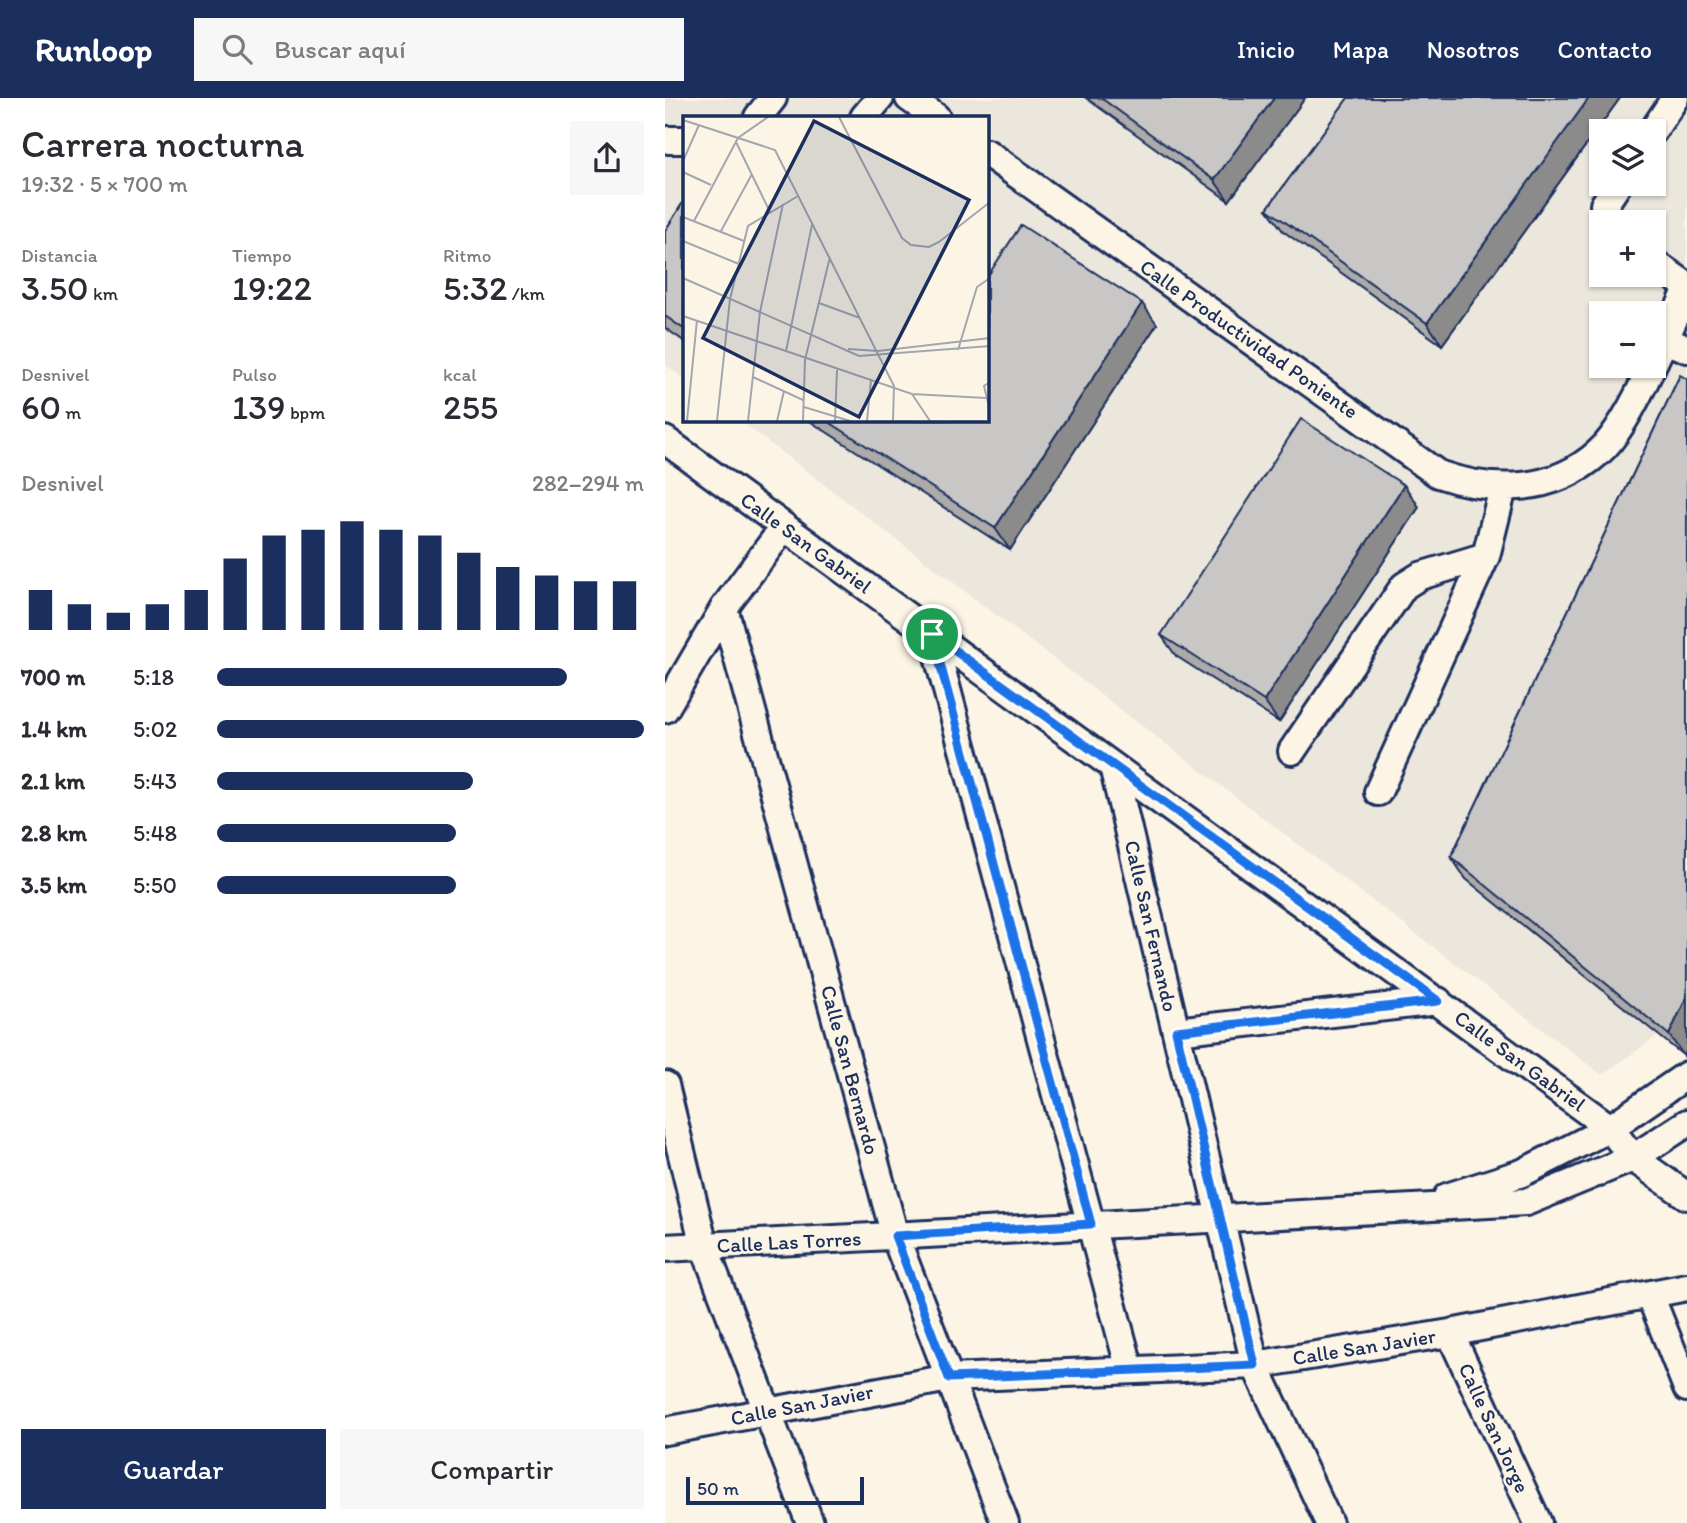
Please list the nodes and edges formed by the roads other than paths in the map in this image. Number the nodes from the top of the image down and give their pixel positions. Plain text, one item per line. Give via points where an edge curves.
1 (772, 98) edge
2 (880, 98) edge
3 (909, 98) edge
4 (1675, 98) edge
5 (759, 116) edge
6 (865, 116) edge
7 (935, 116) edge
8 (1661, 119) edge
9 (989, 154) edge
10 (1666, 272) edge
11 (1687, 288) edge
12 (1666, 348) edge
13 (1649, 378) edge
14 (665, 440) edge
15 (1514, 488) junction
16 (785, 527) junction
17 (1486, 556) junction
18 (724, 608) junction
19 (932, 634) junction
20 (669, 692) edge
21 (1292, 751) dead end
22 (1113, 766) junction
23 (1378, 792) dead end
24 (1438, 1001) junction
25 (1176, 1031) junction
26 (1687, 1075) edge
27 (665, 1084) edge
28 (1687, 1123) edge
29 (1610, 1128) junction
30 (1633, 1158) junction
31 (1687, 1196) edge
32 (1417, 1206) junction
33 (1220, 1217) junction
34 (1091, 1224) junction
35 (895, 1236) junction
36 (704, 1246) junction
37 (665, 1248) edge
38 (1687, 1287) edge
39 (1650, 1295) junction
40 (1450, 1333) junction
41 (1255, 1365) junction
42 (1130, 1370) junction
43 (949, 1378) junction
44 (1687, 1388) edge
45 (768, 1412) junction
46 (665, 1431) edge
47 (810, 1523) edge
48 (1005, 1523) edge
49 (1329, 1523) edge
50 (1538, 1523) edge

1 - 5 street
2 - 6 street
3 - 7 street
4 - 8 street
9 - 15 street, Calle Productividad Poniente via 1438,474 1472,486
10 - 11 street
11 - 12 street
13 - 15 street via 1600,452 1563,476
14 - 16 street, Calle San Gabriel
15 - 17 street
16 - 18 street
16 - 19 street, Calle San Gabriel
17 - 21 street via 1420,576 1404,586
17 - 23 street
18 - 20 street
18 - 35 street, Calle San Bernardo
19 - 22 street, Calle San Gabriel
19 - 34 street
22 - 24 street, Calle San Gabriel
22 - 25 street, Calle San Fernando
24 - 25 street
24 - 29 street, Calle San Gabriel
25 - 33 street, Calle San Fernando
26 - 29 street
27 - 36 street
28 - 30 street
29 - 30 street, Calle San Gabriel
29 - 32 street via 1522,1172
30 - 31 street, Calle San Gabriel
30 - 32 street via 1526,1202
32 - 33 street, Calle Las Torres
33 - 34 street, Calle Las Torres
33 - 41 street, Calle San Fernando
34 - 35 street, Calle Las Torres
34 - 42 street
35 - 36 street, Calle Las Torres
35 - 43 street, Calle San Bernardo
36 - 37 street, Calle Las Torres
36 - 45 street
38 - 39 street, Calle San Javier
39 - 40 street, Calle San Javier
39 - 44 street
40 - 41 street, Calle San Javier
40 - 50 street, Calle San Jorge
41 - 42 street, Calle San Javier
41 - 49 street, Calle San Fernando
42 - 43 street, Calle San Javier
43 - 45 street, Calle San Javier
43 - 48 street, Calle San Bernardo
45 - 46 street, Calle San Javier
45 - 47 street

